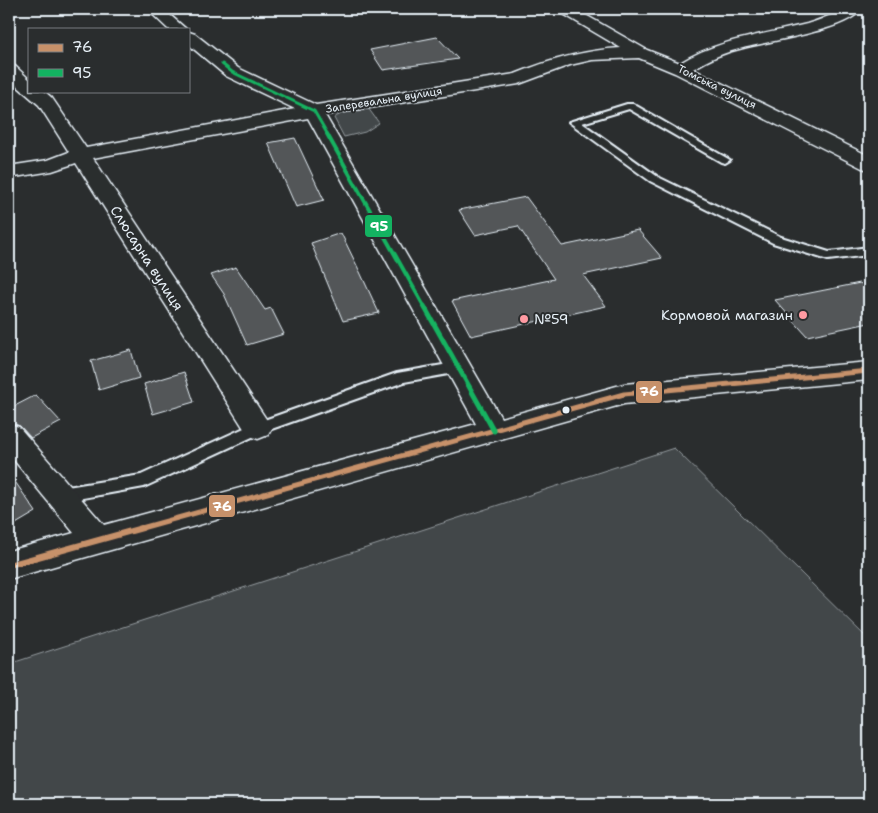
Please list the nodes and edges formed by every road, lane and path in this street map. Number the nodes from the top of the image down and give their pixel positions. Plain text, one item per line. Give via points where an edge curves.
1 (154, 9) edge
2 (565, 9) edge
3 (847, 14) edge
4 (177, 28) edge
5 (190, 38) edge
6 (641, 53) junction
7 (681, 69) junction
8 (9, 70) edge
9 (28, 87) edge
10 (34, 92) edge
11 (314, 111) junction
12 (80, 155) junction
13 (725, 160) dead end
14 (869, 164) edge
15 (9, 172) edge
16 (869, 251) edge
17 (460, 367) junction
18 (869, 371) edge
19 (258, 428) junction
20 (494, 430) junction
21 (9, 435) edge
22 (61, 495) junction
23 (98, 540) junction
24 (9, 565) edge

1 - 4 street
2 - 6 street, Томська вулиця
3 - 7 street via 721,48 698,57
5 - 11 street via 232,72
6 - 7 street, Томська вулиця
6 - 11 street, Заперевальна вулиця via 585,55 519,79
7 - 14 street, Томська вулиця
8 - 9 street
10 - 12 street, Слюсарна вулиця via 46,102
11 - 12 street, Заперевальна вулиця
11 - 17 street
12 - 15 street, Заперевальна вулиця via 52,165
12 - 19 street, Слюсарна вулиця
13 - 16 lane via 630,106 574,122 654,179 777,240 828,256
17 - 19 lane via 402,378
17 - 20 street
18 - 20 street via 624,394
19 - 22 lane via 144,481
20 - 23 street
21 - 22 street
22 - 23 street
23 - 24 street

